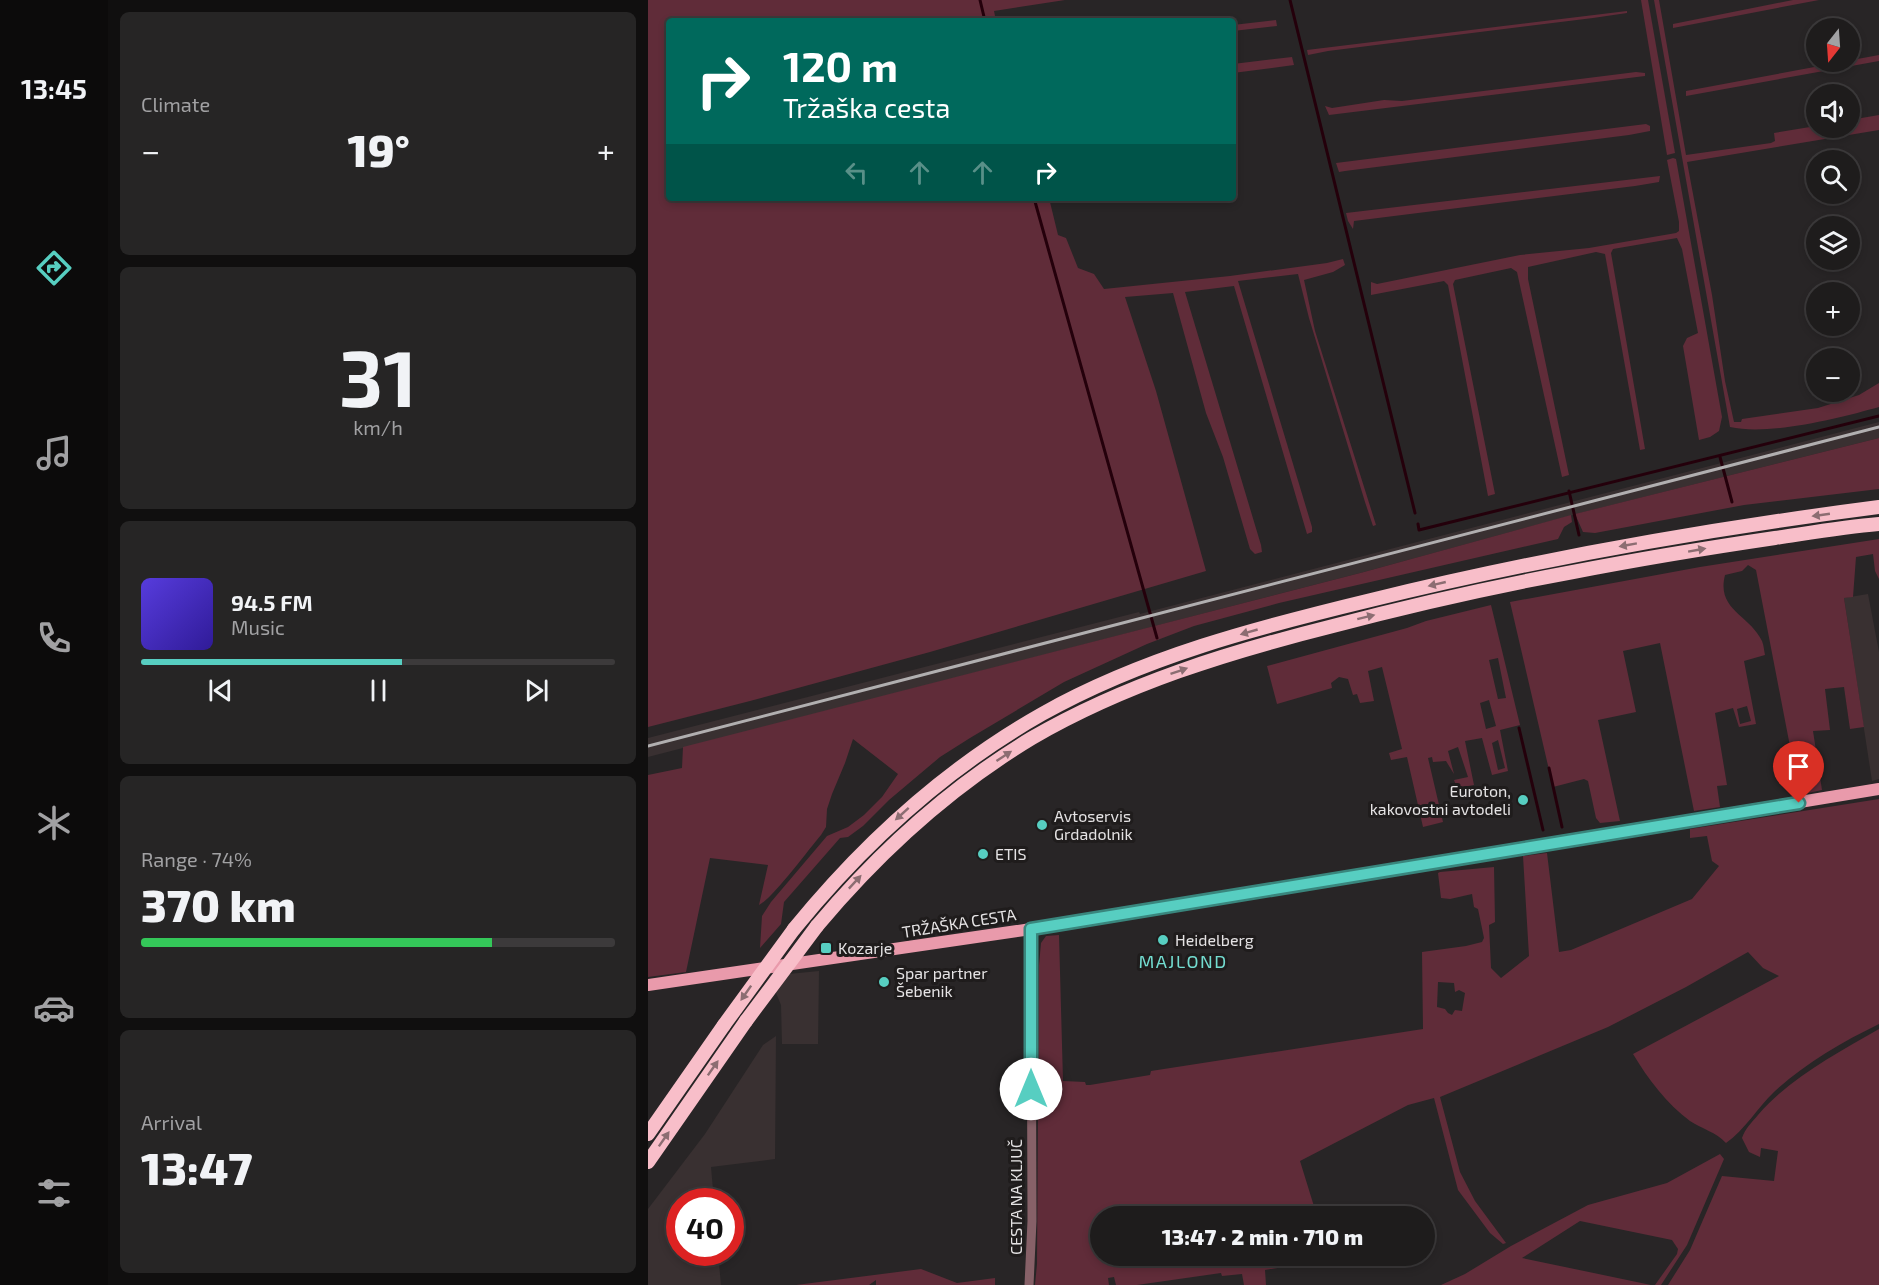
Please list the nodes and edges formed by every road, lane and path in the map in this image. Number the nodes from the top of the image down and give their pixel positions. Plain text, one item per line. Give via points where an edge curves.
1 (1879, 507) edge
2 (1879, 524) edge
3 (1879, 789) edge
4 (1031, 929) junction
5 (648, 985) edge
6 (648, 1134) edge
7 (648, 1162) edge
8 (1029, 1285) edge

1 -> 6 highway, bridge via 1691,534 1493,571 1366,600 1218,641 1131,672 1046,712 947,777 875,838 841,873 794,929
7 -> 2 highway, bridge via 817,926 885,851 974,776 1073,716 1159,678 1281,639 1475,592 1637,560
3 - 4 main road, TRŽAŠKA CESTA
4 - 5 main road, TRŽAŠKA CESTA
4 - 8 street, CESTA NA KLJUČ

